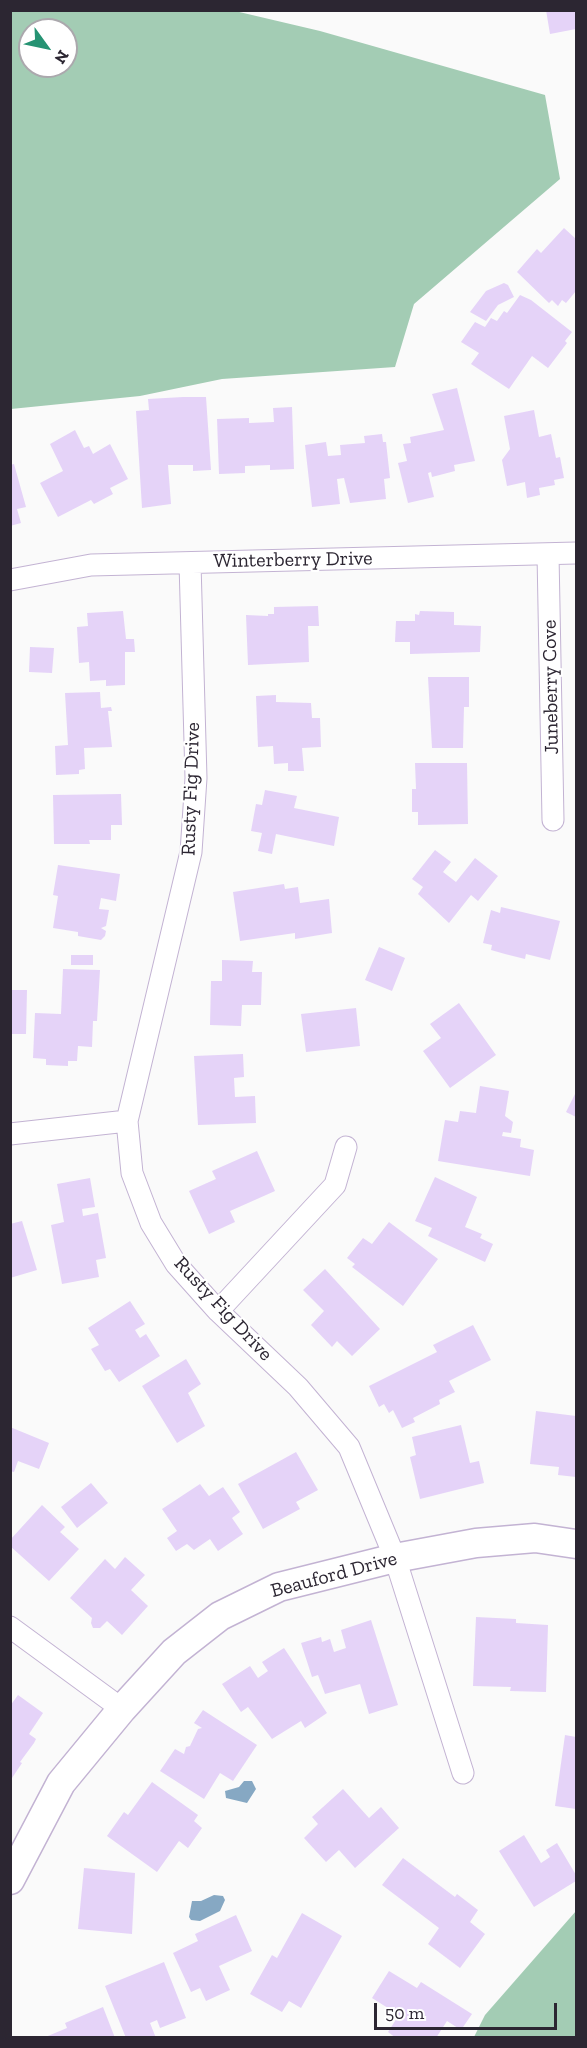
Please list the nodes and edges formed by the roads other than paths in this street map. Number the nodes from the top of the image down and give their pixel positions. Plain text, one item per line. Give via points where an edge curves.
1 (576, 553) edge
2 (548, 554) junction
3 (190, 563) junction
4 (10, 580) edge
5 (553, 820) dead end
6 (127, 1121) junction
7 (10, 1134) edge
8 (346, 1147) dead end
9 (218, 1311) junction
10 (576, 1544) edge
11 (395, 1558) junction
12 (10, 1628) edge
13 (122, 1709) junction
14 (463, 1773) dead end
15 (10, 1880) edge

1 - 2 street, Winterberry Drive
2 - 3 street, Winterberry Drive
2 - 5 street, Juneberry Cove
3 - 4 street, Winterberry Drive via 91,565
3 - 6 street, Rusty Fig Drive via 196,778 191,852
6 - 7 street
6 - 9 street, Rusty Fig Drive via 132,1173 151,1223 176,1264
8 - 9 street via 335,1185
9 - 11 street, Rusty Fig Drive via 298,1387 349,1447
10 - 11 street, Beauford Drive via 535,1538 476,1543
11 - 13 street, Beauford Drive via 279,1587 220,1616 174,1652
11 - 14 street, Rusty Fig Drive
12 - 13 street
13 - 15 street, Beauford Drive via 61,1783

